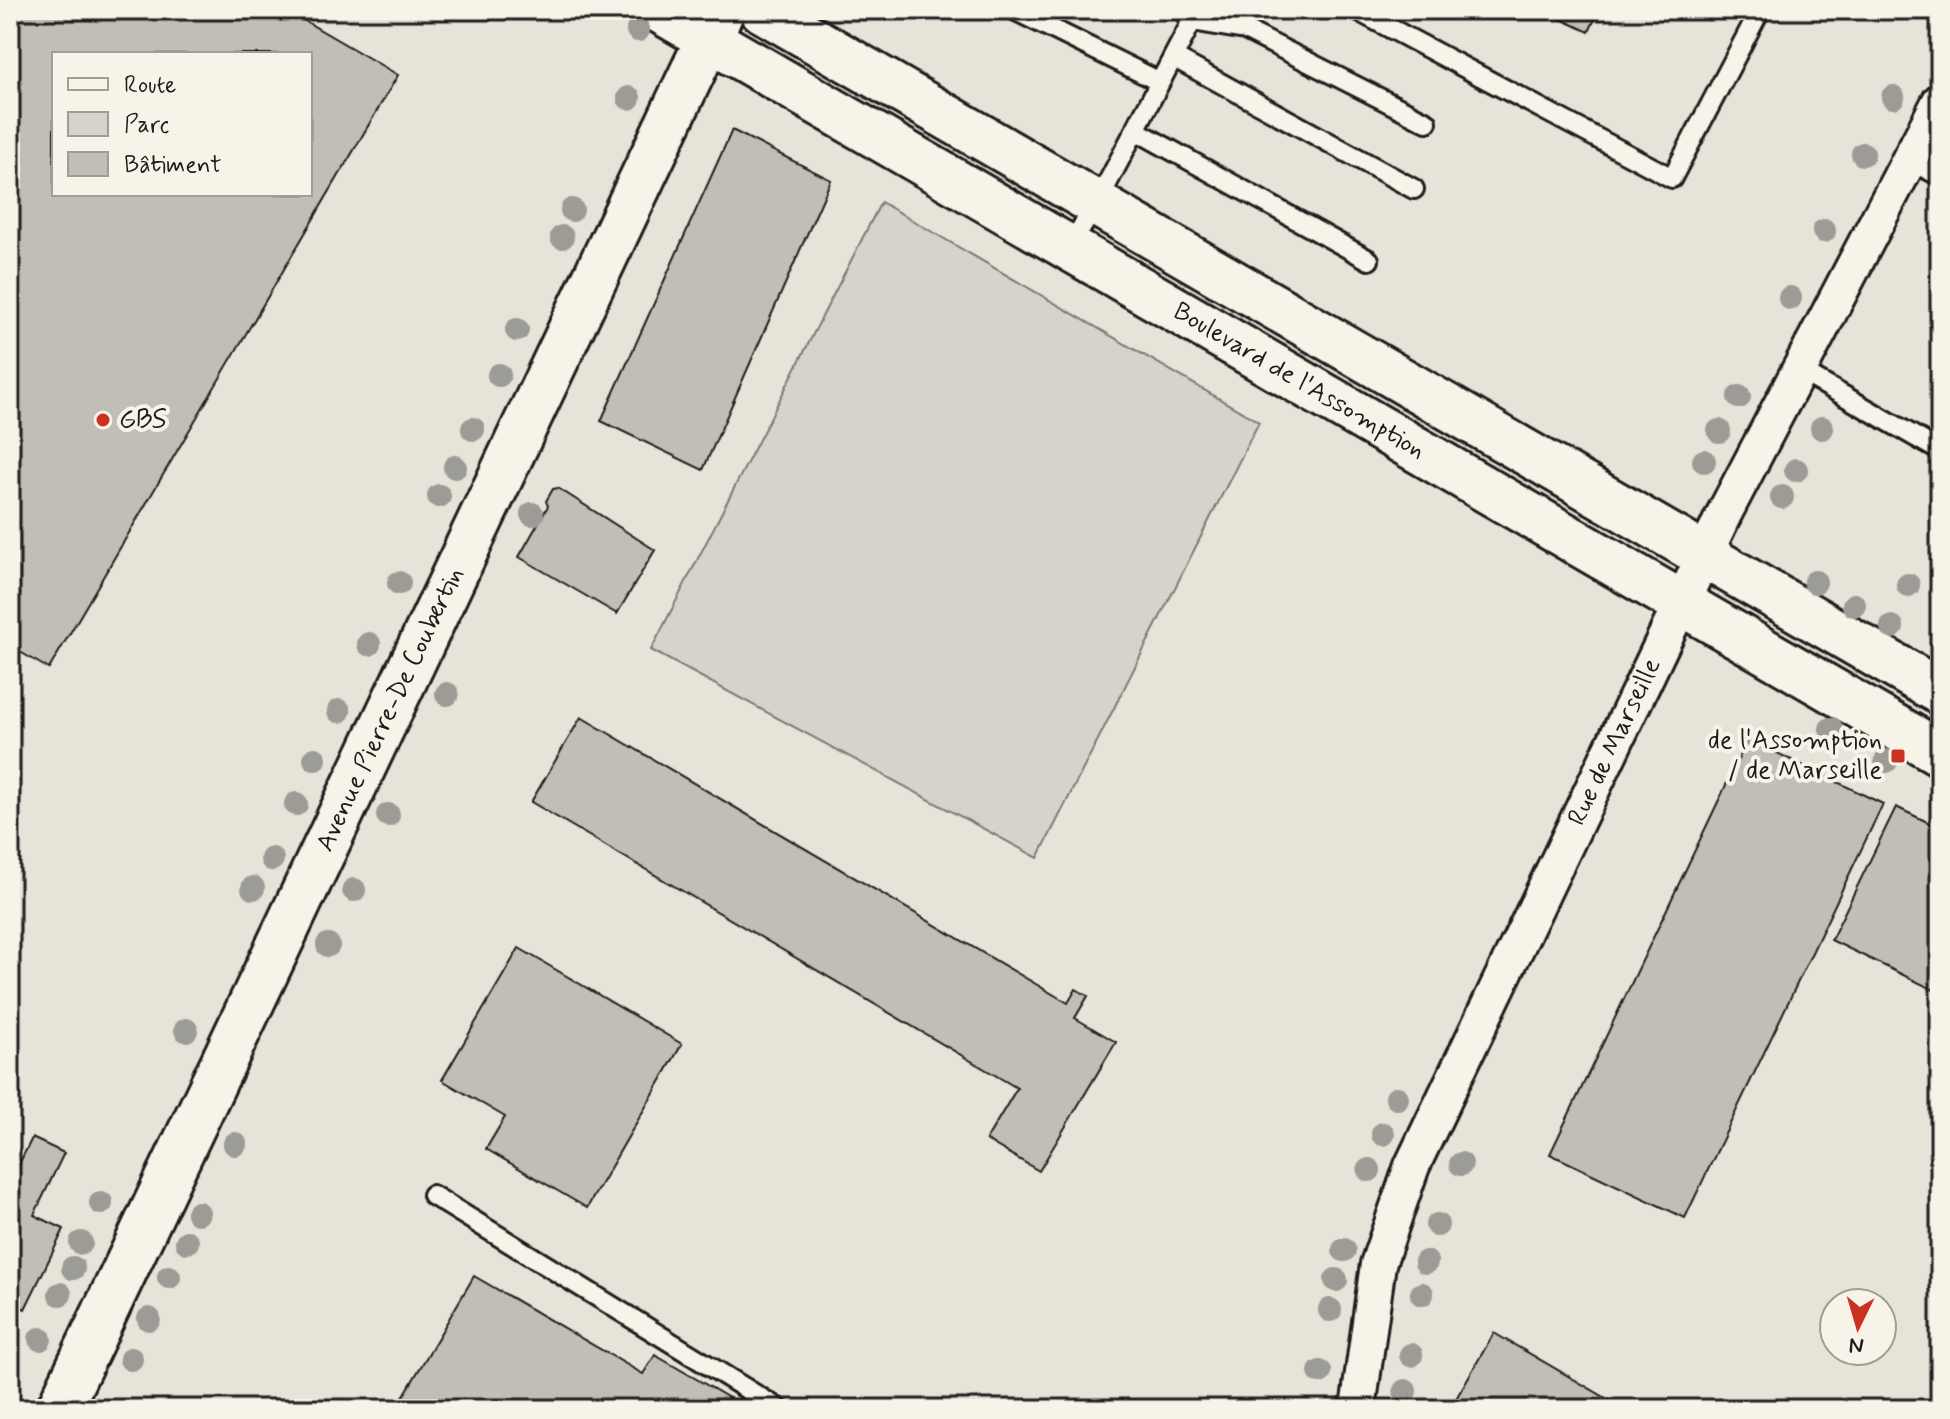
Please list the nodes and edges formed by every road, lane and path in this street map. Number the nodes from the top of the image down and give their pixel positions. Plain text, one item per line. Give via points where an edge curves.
1 (659, 10) edge
2 (762, 10) edge
3 (1014, 10) edge
4 (1356, 10) edge
5 (1760, 10) edge
6 (1187, 16) edge
7 (715, 25) edge
8 (1173, 57) junction
9 (1160, 82) junction
10 (1940, 101) edge
11 (1427, 122) dead end
12 (1135, 130) junction
13 (1909, 160) junction
14 (1940, 176) edge
15 (1414, 189) dead end
16 (1096, 205) junction
17 (1067, 250) junction
18 (1369, 260) dead end
19 (1799, 370) junction
20 (1940, 451) edge
21 (1705, 554) junction
22 (1682, 601) junction
23 (1940, 692) edge
24 (1940, 753) edge
25 (432, 1195) dead end
26 (59, 1409) edge
27 (779, 1409) edge
28 (1358, 1409) edge

1 - 7 street, Boulevard de l'Assomption
2 - 16 street, Boulevard de l'Assomption
3 - 9 lane
4 - 5 lane via 1672,178
6 - 8 lane
6 - 11 lane via 1245,30
7 - 17 street, Boulevard de l'Assomption
7 - 26 street, Avenue Pierre-De Coubertin
8 - 9 lane
8 - 15 lane
9 - 12 lane
10 - 13 street, Rue de Marseille
12 - 16 lane
12 - 18 lane
13 - 14 lane
13 - 19 street, Rue de Marseille
16 - 17 lane
16 - 21 street, Boulevard de l'Assomption
17 - 22 street, Boulevard de l'Assomption
19 - 20 lane
19 - 21 street, Rue de Marseille
21 - 22 street, Rue de Marseille
21 - 23 street, Boulevard de l'Assomption
22 - 24 street, Boulevard de l'Assomption
22 - 28 street, Rue de Marseille via 1412,1166 1378,1264
25 - 27 lane

